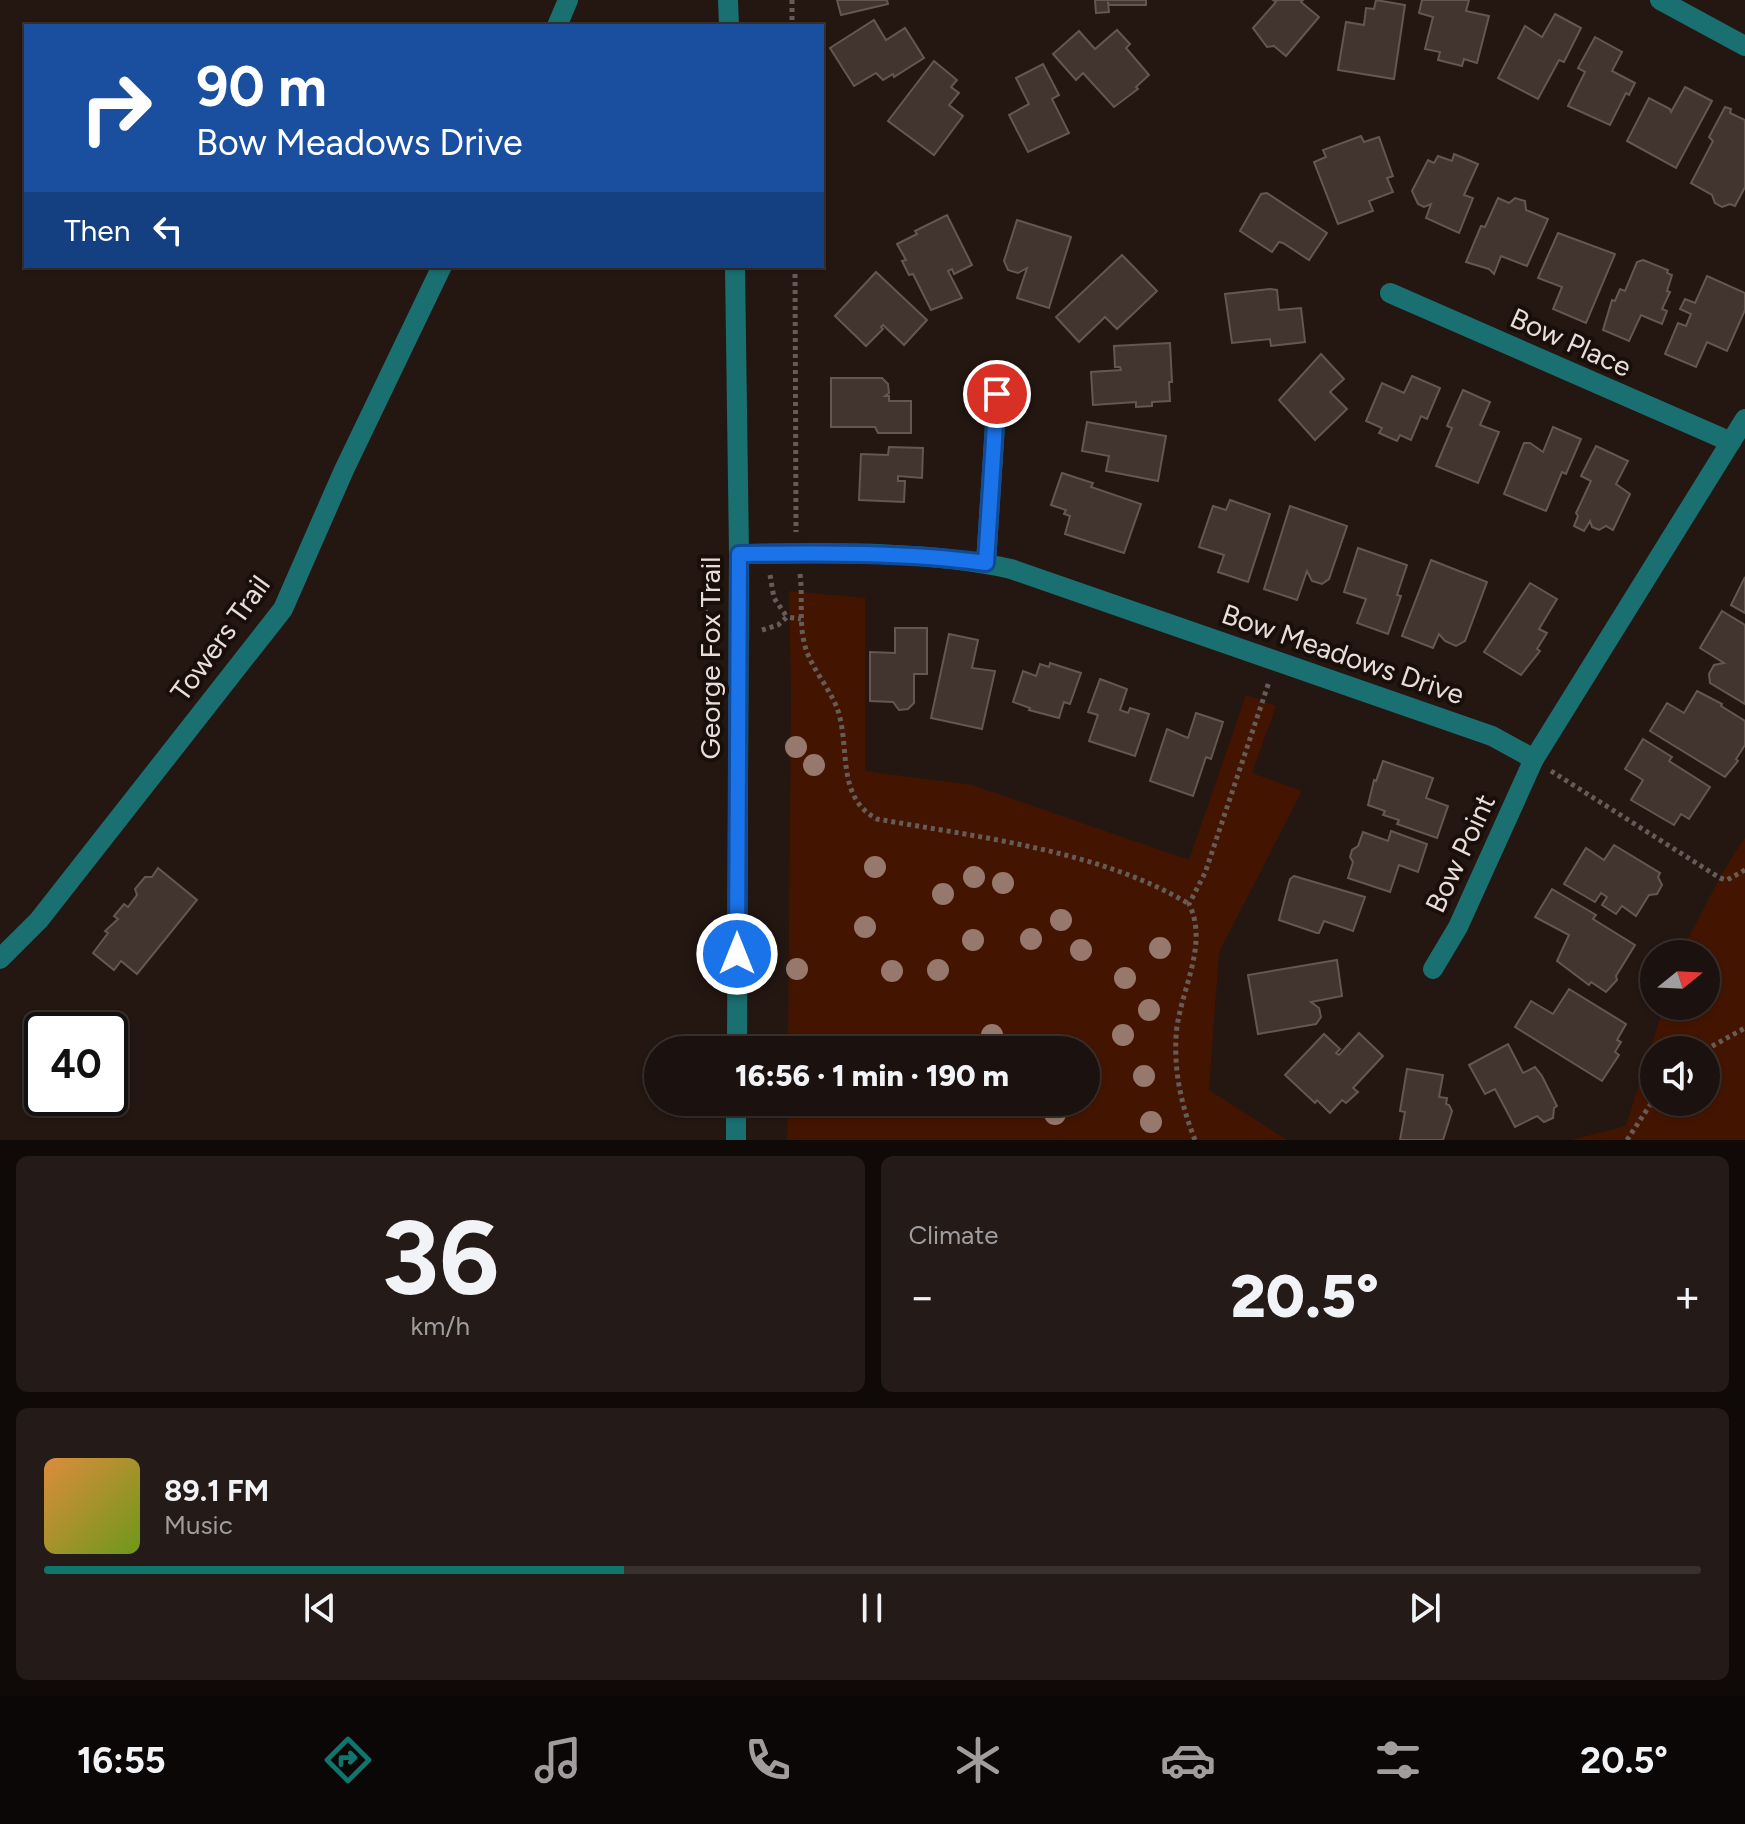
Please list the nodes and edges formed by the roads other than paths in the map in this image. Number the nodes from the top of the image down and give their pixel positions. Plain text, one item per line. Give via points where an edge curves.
1 (568, 0) edge
2 (728, 0) edge
3 (1660, 0) edge
4 (558, 24) edge
5 (729, 24) edge
6 (1745, 46) edge
7 (441, 268) edge
8 (735, 268) edge
9 (1390, 293) dead end
10 (997, 394) dead end
11 (1745, 419) edge
12 (1731, 442) junction
13 (739, 554) junction
14 (986, 563) junction
15 (1534, 759) junction
16 (0, 959) edge
17 (1433, 969) dead end
18 (737, 1036) edge
19 (736, 1116) edge
20 (736, 1140) edge

1 - 4 street
2 - 5 street
3 - 6 street
7 - 16 street, Towers Trail via 283,609 39,920
8 - 13 street, George Fox Trail
9 - 12 street, Bow Place
10 - 14 street
11 - 12 street
12 - 15 street
13 - 14 street, Bow Meadows Drive
13 - 18 street, George Fox Trail
14 - 15 street, Bow Meadows Drive via 1478,731
15 - 17 street, Bow Point via 1458,927
19 - 20 street

